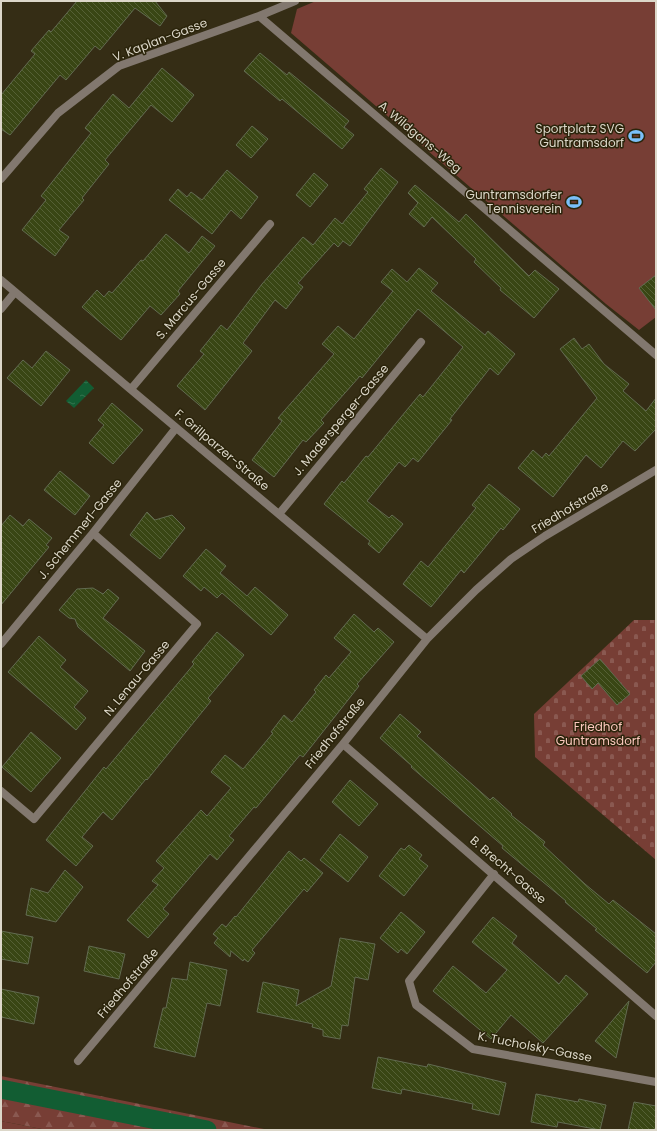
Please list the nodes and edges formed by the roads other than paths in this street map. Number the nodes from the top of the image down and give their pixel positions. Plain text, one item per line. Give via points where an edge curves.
1 (295, 1) edge
2 (259, 16) junction
3 (1, 179) edge
4 (270, 224) dead end
5 (1, 280) edge
6 (15, 292) junction
7 (1, 309) edge
8 (421, 342) dead end
9 (656, 355) edge
10 (131, 389) junction
11 (176, 428) junction
12 (656, 470) edge
13 (279, 514) junction
14 (94, 533) junction
15 (427, 639) junction
16 (1, 644) edge
17 (343, 744) junction
18 (1, 791) edge
19 (494, 874) junction
20 (656, 1016) edge
21 (78, 1061) dead end
22 (656, 1082) edge

1 - 2 street, V. Kaplan-Gasse
2 - 3 street, V. Kaplan-Gasse via 119,66 58,113
2 - 9 street, A. Wildgans-Weg
4 - 10 street, S. Marcus-Gasse
5 - 6 street, F. Grillparzer-Straße
6 - 7 street
6 - 10 street, F. Grillparzer-Straße
8 - 13 street, J. Madersperger-Gasse
10 - 11 street, F. Grillparzer-Straße
11 - 13 street, F. Grillparzer-Straße
11 - 14 street, J. Schemmerl-Gasse
12 - 15 street, Friedhofstraße via 511,559
13 - 15 street, F. Grillparzer-Straße
14 - 16 street, J. Schemmerl-Gasse
14 - 18 street, N. Lenau-Gasse via 197,624 34,819
15 - 17 street, Friedhofstraße
17 - 19 street, B. Brecht-Gasse
17 - 21 street, Friedhofstraße
19 - 20 street, B. Brecht-Gasse
19 - 22 street, K. Tucholsky-Gasse via 409,981 416,1005 473,1049

